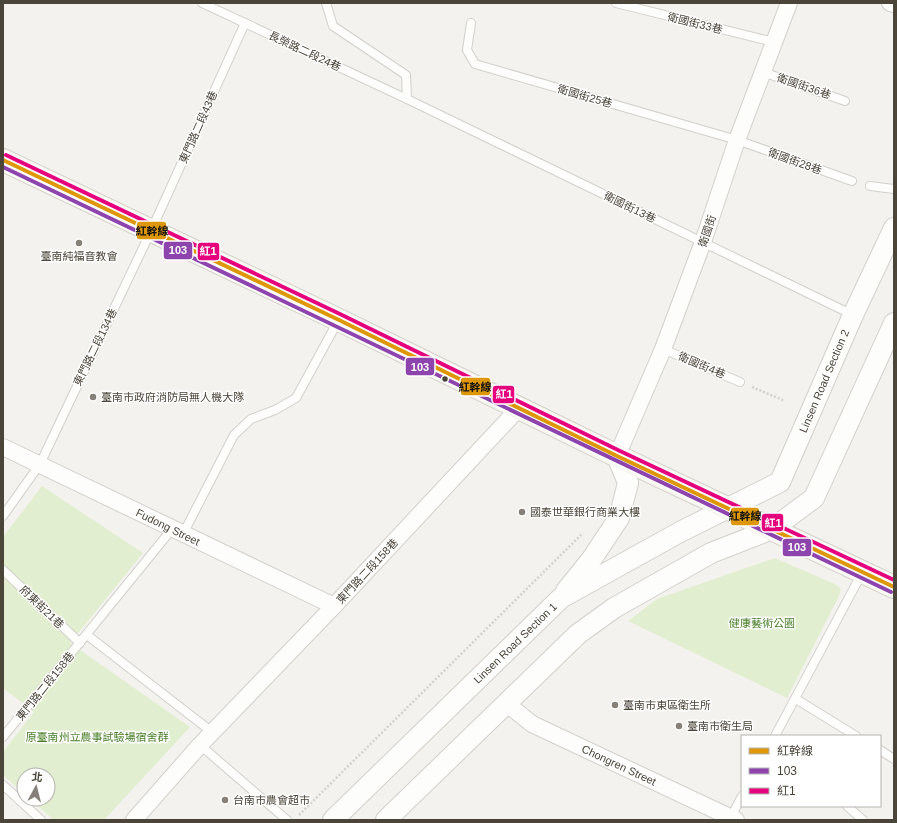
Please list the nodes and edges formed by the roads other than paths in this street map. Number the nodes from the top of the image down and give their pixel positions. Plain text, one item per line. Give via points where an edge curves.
1 (202, 3) edge
2 (326, 3) edge
3 (616, 3) edge
4 (789, 3) edge
5 (890, 3) edge
6 (894, 4) edge
7 (245, 23) junction
8 (471, 23) dead end
9 (774, 42) junction
10 (763, 72) junction
11 (407, 99) junction
12 (845, 101) dead end
13 (737, 140) junction
14 (3, 160) edge
15 (852, 182) dead end
16 (870, 186) dead end
17 (894, 189) edge
18 (894, 228) edge
19 (151, 231) junction
20 (703, 242) junction
21 (853, 315) junction
22 (339, 320) junction
23 (894, 323) edge
24 (663, 349) junction
25 (740, 382) road end
26 (519, 408) junction
27 (3, 446) edge
28 (617, 456) junction
29 (40, 464) junction
30 (728, 508) junction
31 (3, 516) edge
32 (772, 529) junction
33 (178, 532) junction
34 (3, 570) edge
35 (862, 572) junction
36 (894, 587) edge
37 (561, 598) junction
38 (334, 606) junction
39 (87, 635) junction
40 (80, 643) junction
41 (796, 699) junction
42 (506, 703) junction
43 (212, 732) junction
44 (776, 735) edge
45 (854, 735) edge
46 (3, 738) edge
47 (200, 745) junction
48 (881, 751) edge
49 (894, 759) edge
50 (3, 785) edge
51 (741, 799) edge
52 (848, 807) edge
53 (734, 819) edge
54 (41, 820) edge
55 (134, 820) edge
56 (287, 820) edge
57 (333, 820) edge
58 (386, 820) edge
59 (864, 820) edge

1 - 7 lane, 長榮路二段24巷
2 - 11 lane via 333,26 406,75
3 - 9 lane, 衛國街33巷
4 - 9 street, 衛國街
5 - 6 street
7 - 11 lane, 長榮路二段24巷
7 - 19 lane, 東門路二段43巷
8 - 13 lane, 衛國街25巷 via 467,50 475,64
9 - 10 street, 衛國街
10 - 12 lane, 衛國街36巷
10 - 13 street, 衛國街
11 - 20 lane, 衛國街13巷
13 - 15 lane, 衛國街28巷
13 - 20 street, 衛國街
14 - 19 main road
16 - 17 lane
18 - 21 street, Linsen Road Section 2
19 - 22 main road
19 - 29 lane, 東門路二段134巷
20 - 21 lane, 衛國街13巷
20 - 24 street, 衛國街
21 - 30 street, Linsen Road Section 2 via 780,482
22 - 26 main road
22 - 33 lane, 東門路二段158巷 via 296,398 251,419 234,435
23 - 32 street via 814,498
24 - 25 lane, 衛國街4巷
24 - 28 street, 衛國街
26 - 28 main road
26 - 38 street, 東門路二段158巷
27 - 29 street, Fudong Street
28 - 30 main road
28 - 37 street via 628,483 619,518
29 - 31 lane, 東門路二段134巷
29 - 33 street, Fudong Street
30 - 32 main road
30 - 37 street, Linsen Road Section 1
32 - 35 main road
32 - 42 street via 711,553 614,608 578,634
33 - 38 street, Fudong Street
33 - 39 lane, 東門路二段158巷
34 - 40 lane, 府東街21巷
35 - 36 main road
35 - 41 lane
37 - 57 street, Linsen Road Section 1
38 - 43 street, 東門路二段158巷
39 - 40 lane, 東門路二段158巷
39 - 43 lane
40 - 46 lane, 東門路二段158巷
41 - 44 lane
41 - 45 lane
42 - 53 street, Chongren Street via 532,724
42 - 58 street
43 - 47 street, 東門路二段158巷
47 - 55 street, 東門路二段158巷
47 - 56 lane
48 - 49 lane
50 - 54 lane
51 - 53 lane
52 - 59 lane

